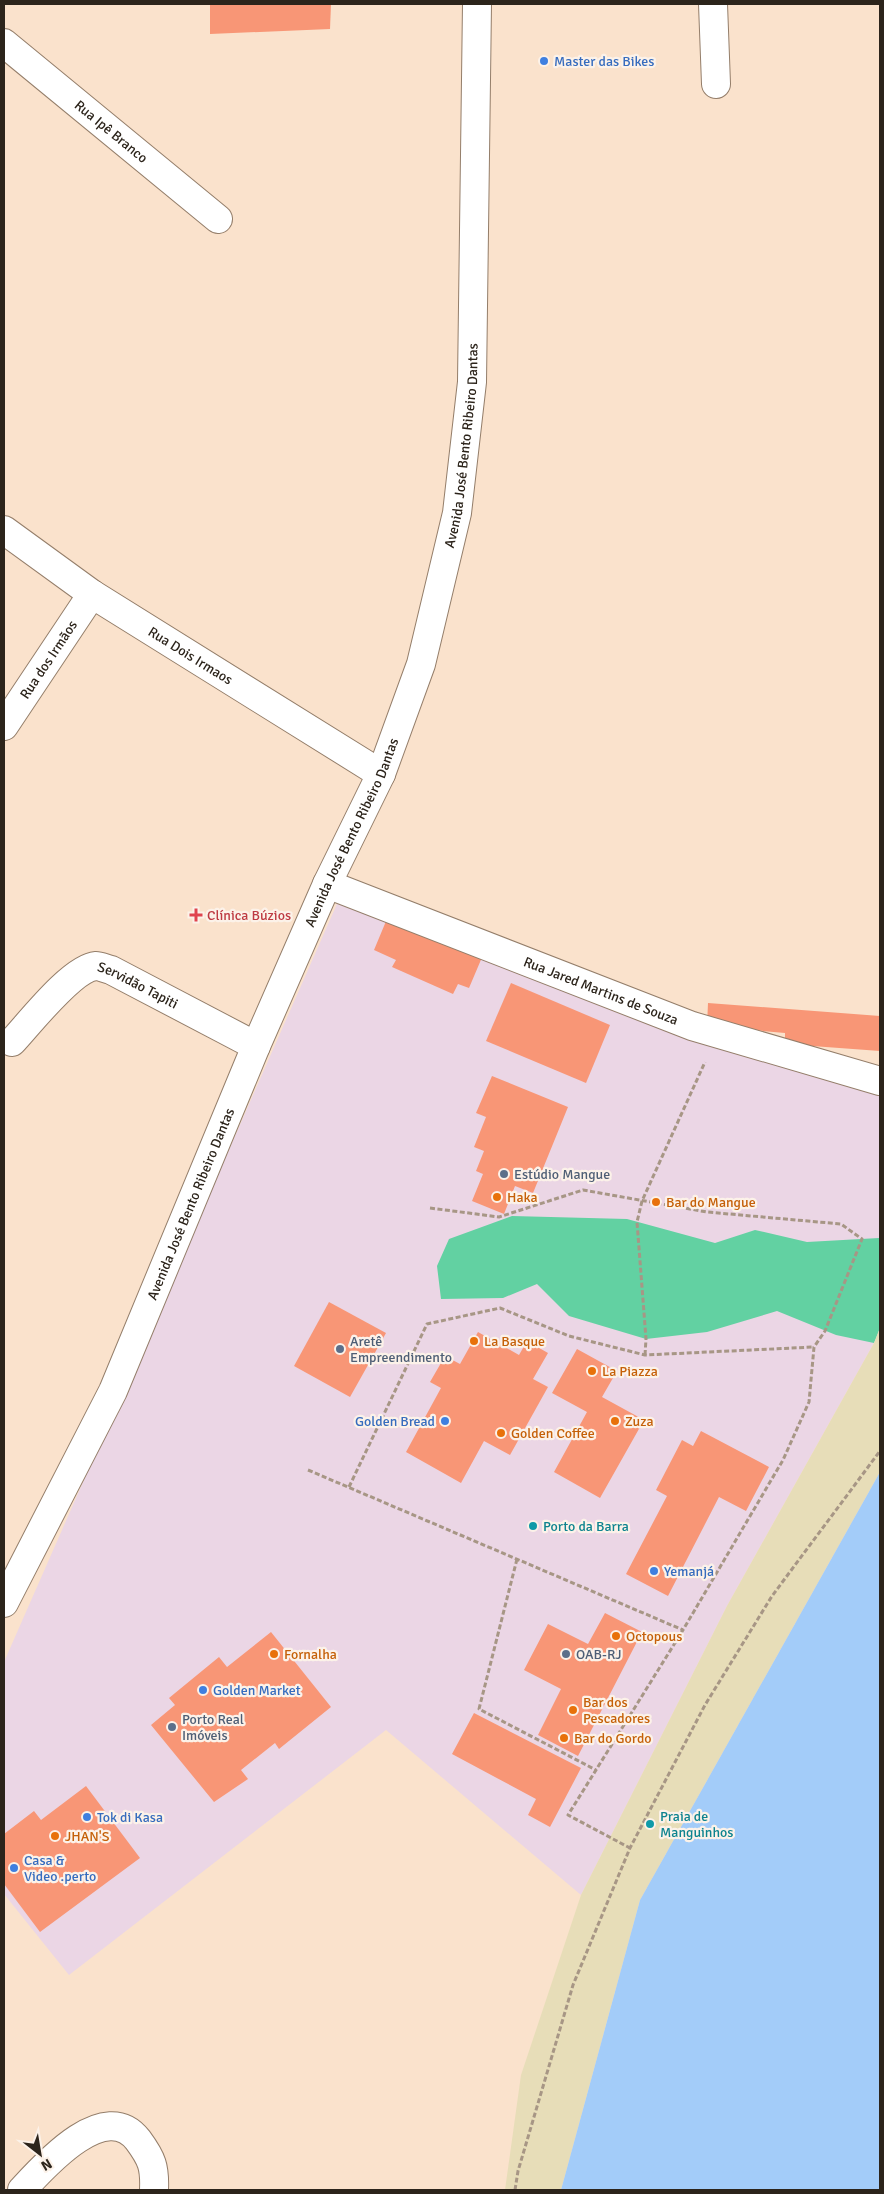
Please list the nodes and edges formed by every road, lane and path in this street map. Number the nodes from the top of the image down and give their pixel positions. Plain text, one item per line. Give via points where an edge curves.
1 (478, 4) edge
2 (713, 4) edge
3 (4, 43) edge
4 (716, 84) dead end
5 (218, 219) dead end
6 (4, 530) edge
7 (92, 594) junction
8 (4, 726) edge
9 (381, 774) junction
10 (327, 884) junction
11 (718, 1035) junction
12 (12, 1042) dead end
13 (256, 1046) junction
14 (880, 1082) edge
15 (642, 1201) junction
16 (430, 1208) dead end
17 (814, 1347) junction
18 (645, 1355) junction
19 (880, 1451) edge
20 (308, 1470) dead end
21 (349, 1487) junction
22 (517, 1559) junction
23 (7, 1590) edge
24 (683, 1630) junction
25 (596, 1770) junction
26 (630, 1848) junction
27 (22, 2190) edge
28 (154, 2190) edge
29 (515, 2190) edge

1 - 9 street, Avenida José Bento Ribeiro Dantas via 472,382 457,513 421,664
2 - 4 street
3 - 5 street, Rua Ipê Branco
6 - 7 street, Rua Dois Irmaos
7 - 8 street, Rua dos Irmãos
7 - 9 street, Rua Dois Irmaos
9 - 10 street, Avenida José Bento Ribeiro Dantas
10 - 11 street, Rua Jared Martins de Souza
10 - 13 street, Avenida José Bento Ribeiro Dantas
11 - 14 street, Rua Jared Martins de Souza
11 - 15 path
12 - 13 street, Servidão Tapiti via 69,980 82,970 96,966 111,970
13 - 23 street, Avenida José Bento Ribeiro Dantas via 113,1391
15 - 16 path via 582,1190 499,1217
15 - 17 path via 707,1212 841,1224 862,1239 825,1331
15 - 18 path via 638,1222
17 - 18 path
17 - 24 path via 809,1402 783,1460
18 - 21 path via 569,1336 500,1308 428,1324
19 - 26 path via 772,1596 705,1705
20 - 21 path
21 - 22 path
22 - 24 path
22 - 25 path via 478,1708
24 - 25 path
25 - 26 path via 568,1815
26 - 29 path via 573,1985
27 - 28 street via 54,2156 82,2135 113,2126 134,2135 152,2158

